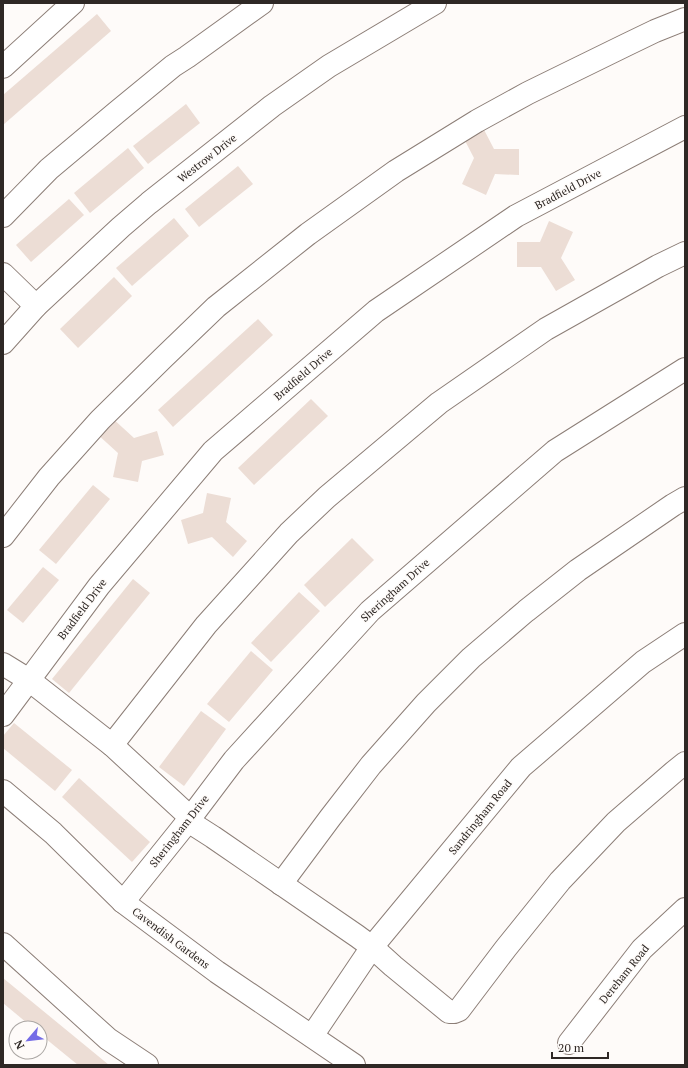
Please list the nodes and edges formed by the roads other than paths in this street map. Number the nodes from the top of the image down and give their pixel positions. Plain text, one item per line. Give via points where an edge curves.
1 (72, 3) edge
2 (262, 3) edge
3 (435, 3) edge
4 (685, 19) edge
5 (3, 67) edge
6 (685, 127) edge
7 (3, 216) edge
8 (685, 253) edge
9 (3, 274) edge
10 (36, 306) junction
11 (3, 343) edge
12 (685, 369) edge
13 (685, 498) edge
14 (3, 536) edge
15 (685, 634) edge
16 (3, 664) edge
17 (29, 680) junction
18 (3, 715) edge
19 (112, 745) junction
20 (685, 764) edge
21 (3, 791) edge
22 (189, 820) junction
23 (281, 884) junction
24 (123, 902) junction
25 (685, 909) edge
26 (3, 944) edge
27 (372, 948) junction
28 (312, 1036) junction
29 (569, 1043) dead end
30 (147, 1065) edge
31 (354, 1065) edge

1 - 5 street
2 - 7 street via 173,66 117,112 49,169
3 - 10 street, Westrow Drive via 329,66 272,106 149,203
4 - 14 street via 528,93 477,121 396,171 308,234 216,308 100,420 49,477
6 - 17 street, Bradfield Drive via 516,216 370,316 213,451 99,586
8 - 19 street via 546,329 439,403 327,497 289,533 206,624
9 - 10 street
10 - 11 street, Westrow Drive
12 - 22 street, Sheringham Drive via 555,451 370,611 234,760
13 - 23 street via 578,570 471,658 426,703 371,765
15 - 27 street, Sandringham Road via 642,662 520,767
16 - 17 street
17 - 18 street, Bradfield Drive
17 - 19 street
19 - 22 street
20 - 27 street via 616,822 560,882 459,1010 449,1012
21 - 24 street, Cavendish Gardens via 53,833
22 - 23 street
22 - 24 street, Sheringham Drive
23 - 27 street
24 - 28 street, Cavendish Gardens via 218,972
25 - 29 street, Dereham Road via 642,949
26 - 30 street via 108,1039
27 - 28 street, Sandringham Road
28 - 31 street, Cavendish Gardens

